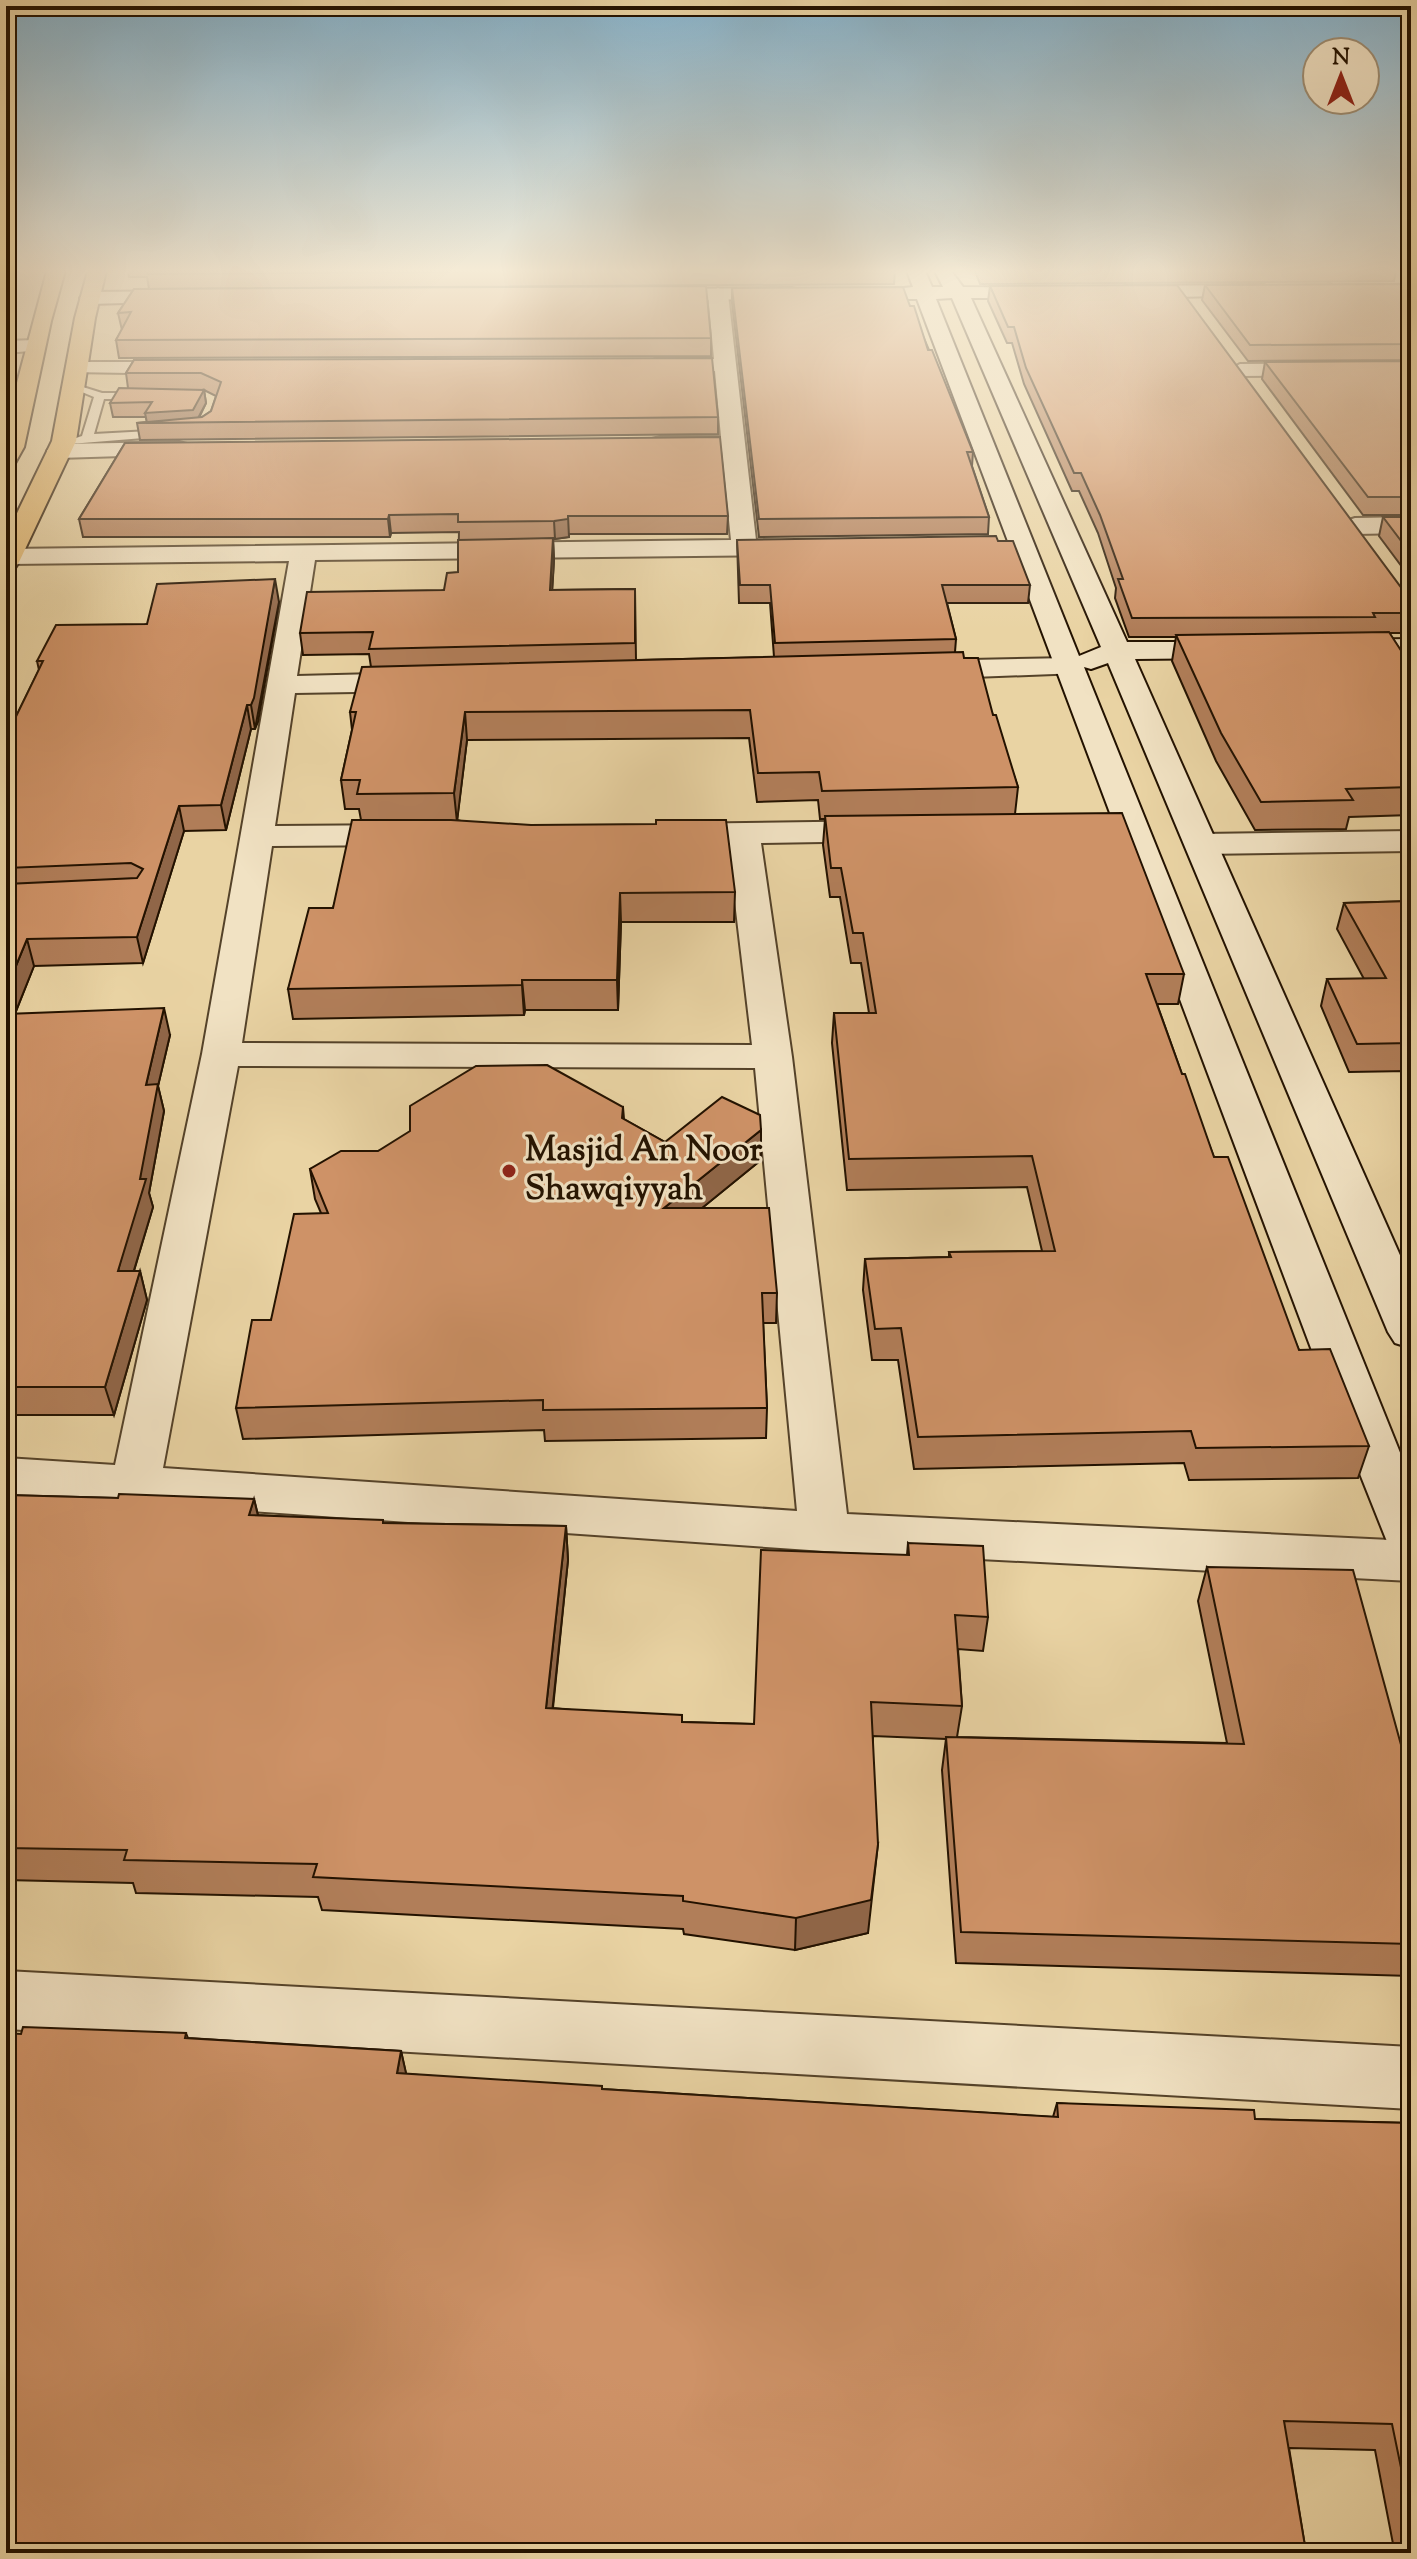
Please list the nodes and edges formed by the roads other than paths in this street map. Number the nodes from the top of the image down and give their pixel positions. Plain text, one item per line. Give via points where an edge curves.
1 (22, 390) edge
2 (72, 390) edge
3 (93, 390) edge
4 (728, 390) edge
5 (956, 390) edge
6 (1002, 390) edge
7 (1254, 390) edge
8 (1257, 394) edge
9 (100, 396) junction
10 (161, 396) edge
11 (12, 427) edge
12 (179, 432) edge
13 (87, 438) junction
14 (734, 444) junction
15 (639, 445) edge
16 (60, 449) junction
17 (200, 449) edge
18 (6, 460) edge
19 (1337, 502) edge
20 (1411, 525) edge
21 (1355, 526) junction
22 (822, 546) edge
23 (744, 547) junction
24 (1374, 551) edge
25 (303, 552) junction
26 (7, 559) edge
27 (1411, 647) edge
28 (1256, 649) edge
29 (1302, 649) edge
30 (1122, 665) junction
31 (1070, 667) junction
32 (896, 671) edge
33 (1411, 674) edge
34 (1333, 675) edge
35 (1238, 676) edge
36 (438, 682) edge
37 (280, 685) junction
38 (914, 831) edge
39 (743, 834) junction
40 (444, 835) edge
41 (633, 835) edge
42 (256, 836) junction
43 (1411, 841) edge
44 (1202, 844) junction
45 (221, 1054) junction
46 (773, 1057) junction
47 (1411, 1332) edge
48 (6, 1476) edge
49 (136, 1484) junction
50 (824, 1532) junction
51 (1411, 1539) edge
52 (1411, 1561) edge
53 (6, 2000) edge
54 (1411, 2078) edge

1 - 11 main road
2 - 16 main road
3 - 9 lane
4 - 14 street
5 - 31 street via 1008,546
6 - 30 street
7 - 8 street
9 - 10 lane
9 - 13 lane
11 - 18 main road
12 - 13 lane via 167,427
13 - 16 lane
14 - 15 street
14 - 23 street
16 - 17 street
16 - 26 main road
19 - 21 street
20 - 21 street
21 - 24 street
22 - 23 street
23 - 25 street
25 - 26 street
25 - 37 street
27 - 29 street
28 - 30 street
30 - 31 street
30 - 35 street
30 - 44 street
31 - 32 street
31 - 51 street via 1116,826
33 - 34 street
36 - 37 street
37 - 42 street
38 - 39 street
39 - 41 street
39 - 46 street
40 - 42 street
42 - 45 street
43 - 44 street
44 - 47 street
45 - 46 street
45 - 49 street
46 - 50 street
48 - 49 street
49 - 50 street
50 - 52 street
53 - 54 street

